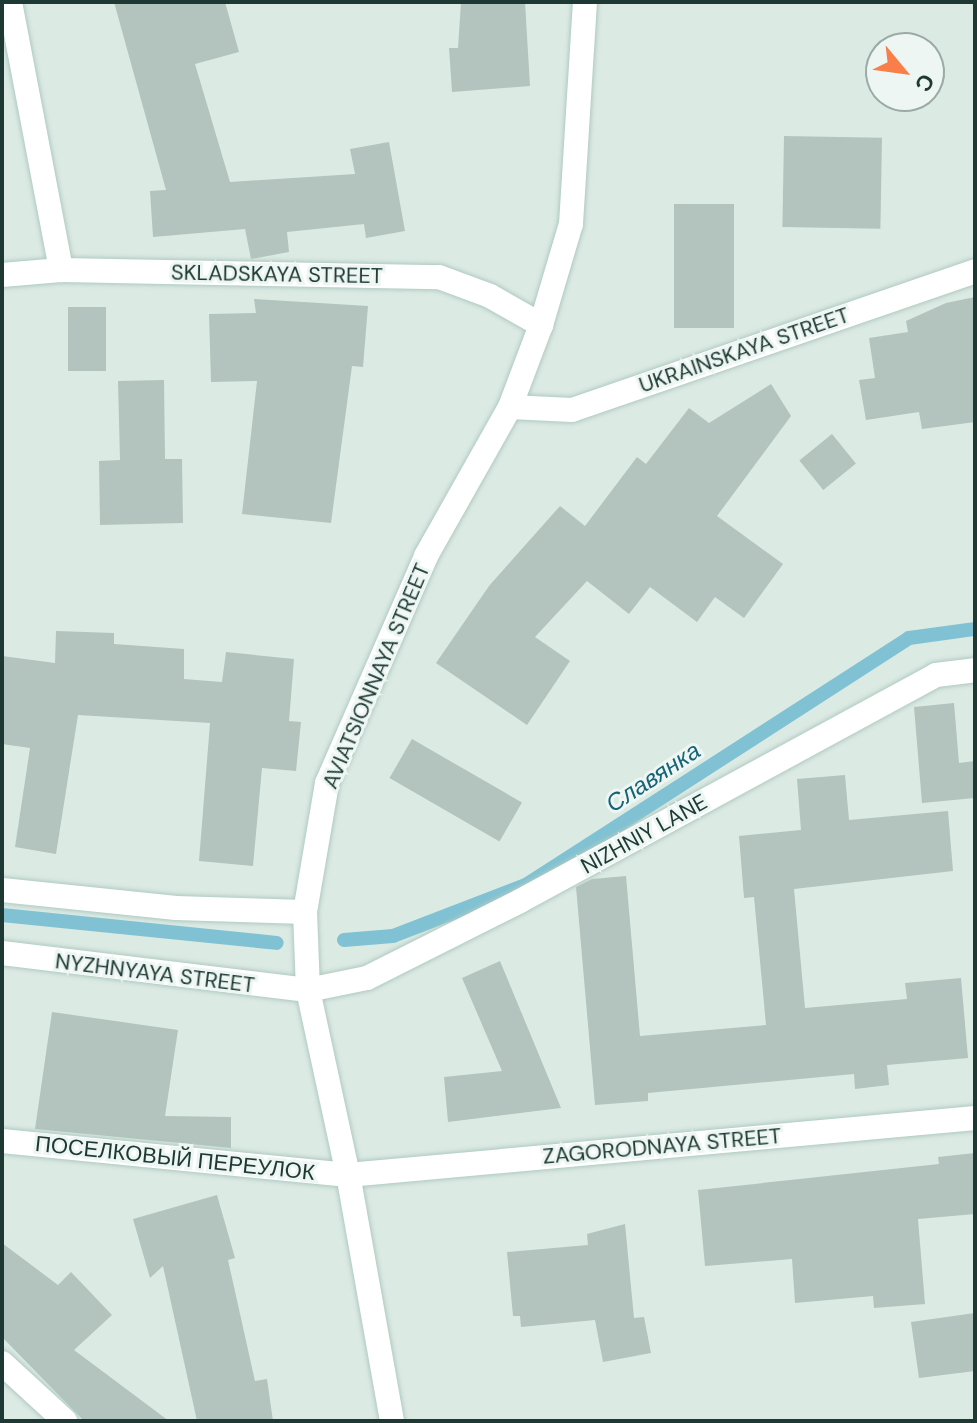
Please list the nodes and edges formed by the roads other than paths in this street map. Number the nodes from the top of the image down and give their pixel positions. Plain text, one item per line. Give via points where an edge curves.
1 (10, 2) edge
2 (585, 2) edge
3 (61, 270) junction
4 (975, 271) edge
5 (2, 275) edge
6 (541, 325) junction
7 (510, 407) junction
8 (975, 670) edge
9 (2, 890) edge
10 (305, 912) junction
11 (2, 953) edge
12 (308, 990) junction
13 (975, 1118) edge
14 (2, 1141) edge
15 (348, 1175) junction
16 (2, 1363) edge
17 (65, 1421) edge
18 (392, 1421) edge

1 - 3 street
2 - 6 street, AVIATSIONNAYA STREET via 571,224
3 - 5 street, SKLADSKAYA STREET
3 - 6 street, SKLADSKAYA STREET via 439,277 490,296
4 - 7 street, UKRAINSKAYA STREET via 572,410
6 - 7 street, AVIATSIONNAYA STREET
7 - 10 street, AVIATSIONNAYA STREET via 426,556 327,783
8 - 12 street, NIZHNIY LANE via 936,675 367,978
9 - 10 street via 176,908
10 - 12 street, AVIATSIONNAYA STREET
11 - 12 street, NYZHNYAYA STREET
12 - 15 street, AVIATSIONNAYA STREET
13 - 15 street, ZAGORODNAYA STREET
14 - 15 street, ПОСЕЛКОВЫЙ ПЕРЕУЛОК
15 - 18 street, AVIATSIONNAYA STREET
16 - 17 street

